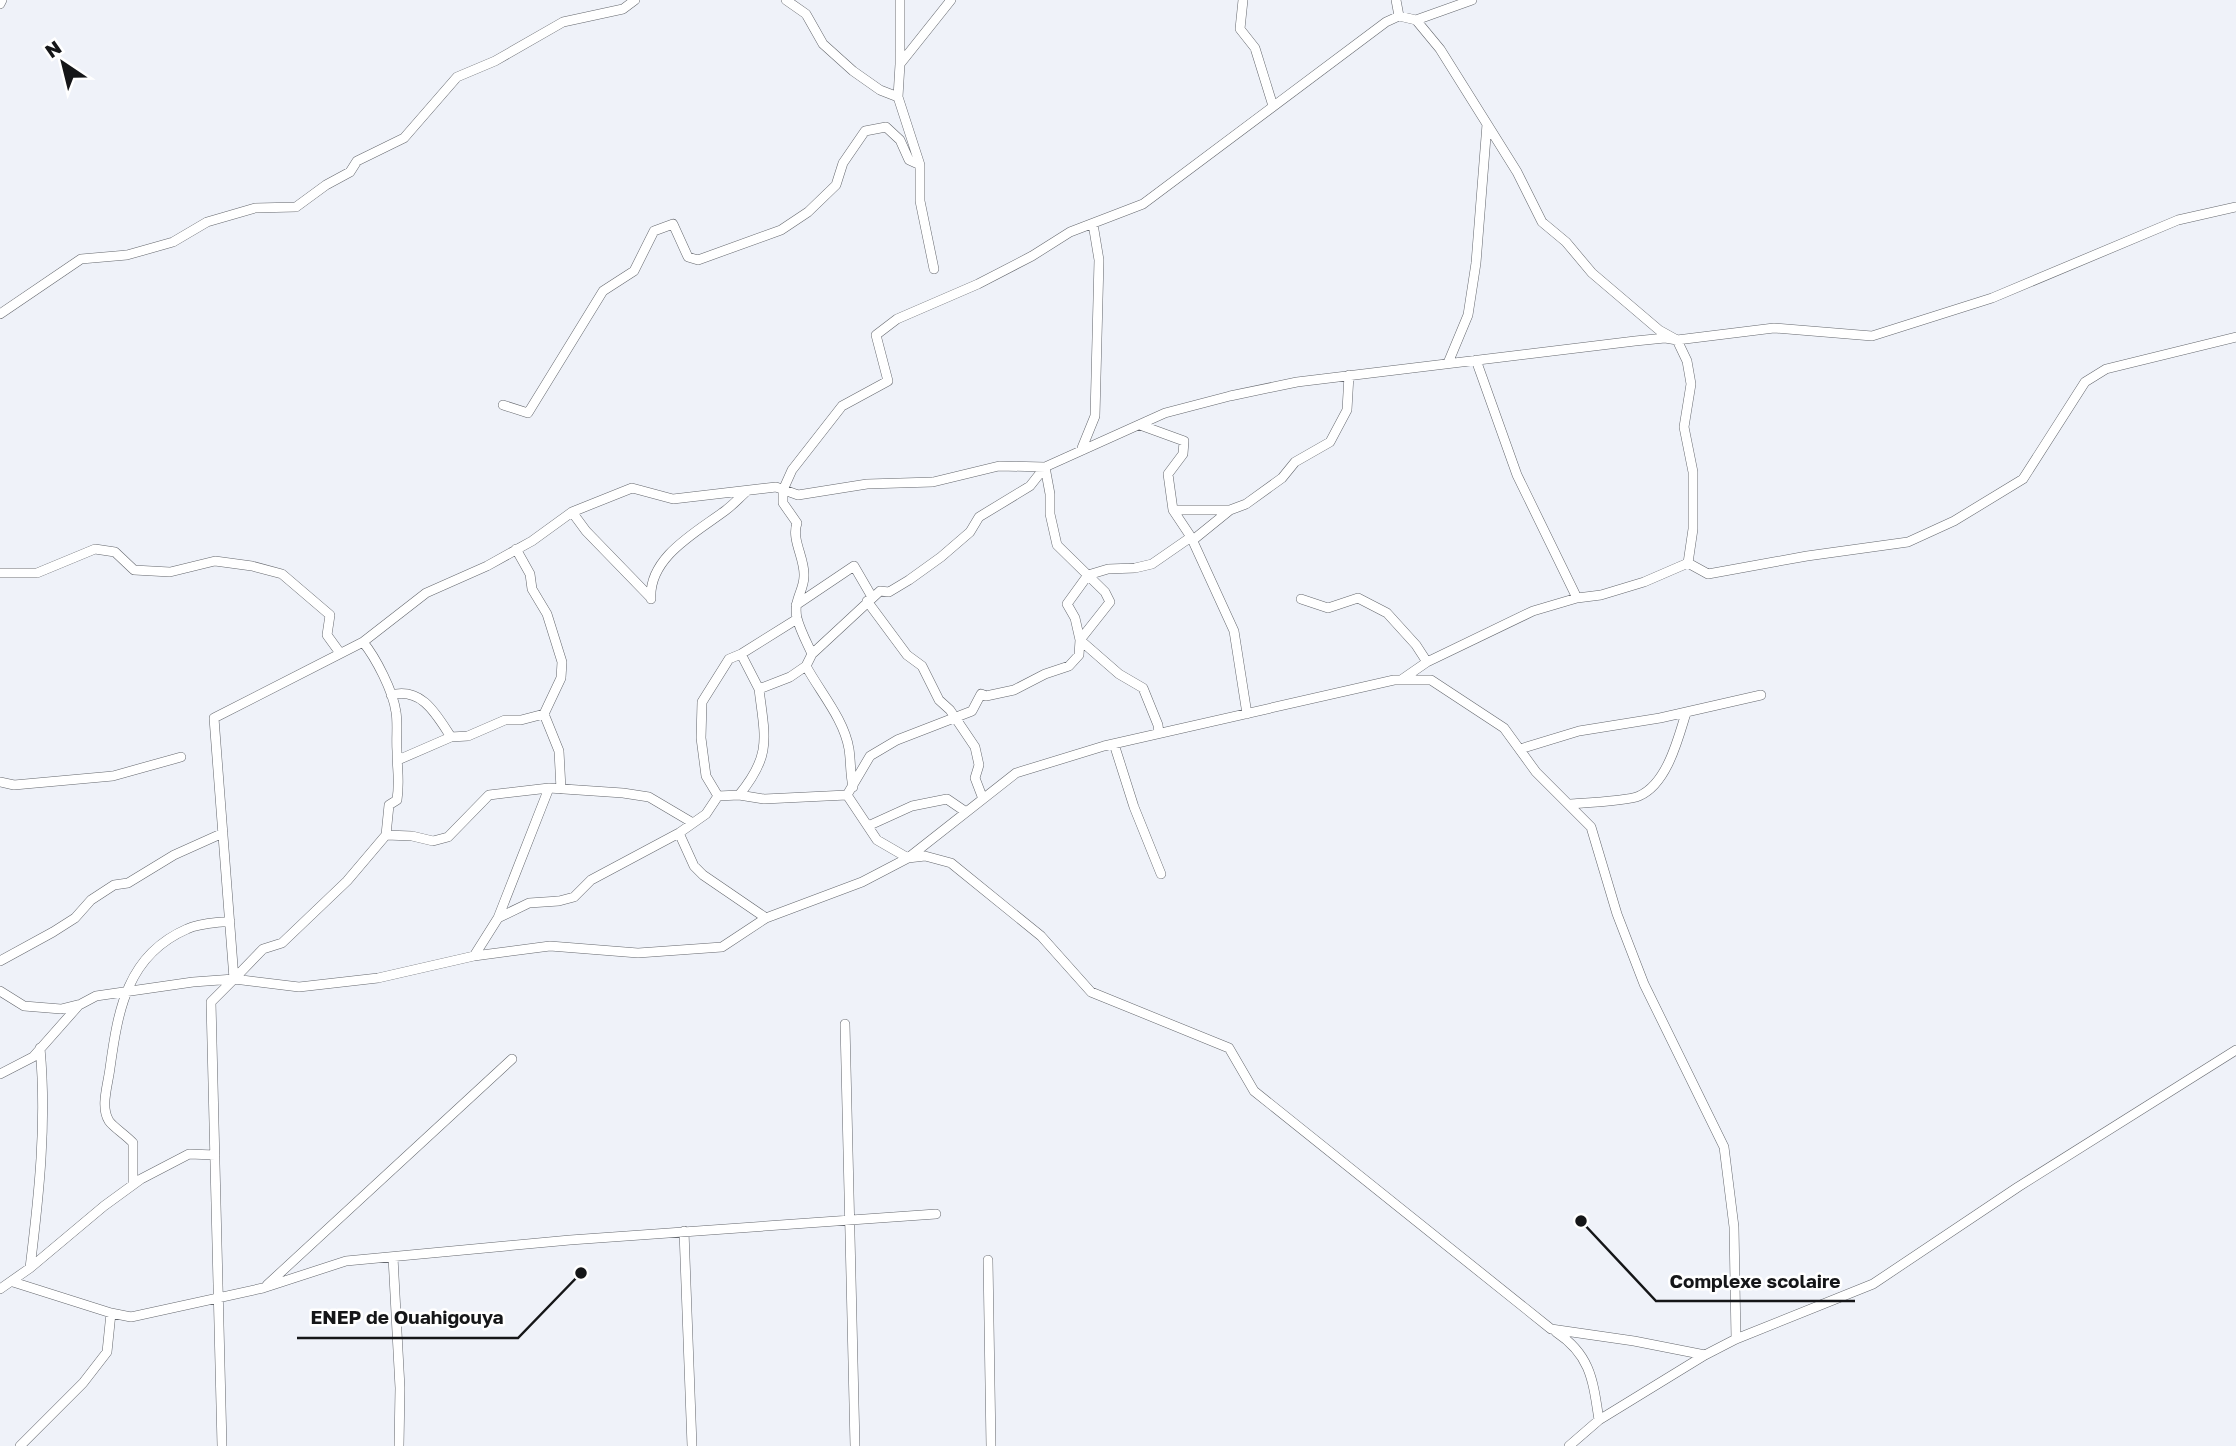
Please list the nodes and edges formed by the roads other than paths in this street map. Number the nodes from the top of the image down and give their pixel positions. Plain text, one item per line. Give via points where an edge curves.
1 (635, 0) edge
2 (786, 0) edge
3 (900, 0) edge
4 (951, 0) edge
5 (1242, 0) edge
6 (1396, 0) edge
7 (1472, 0) edge
8 (1399, 16) junction
9 (1416, 20) junction
10 (900, 64) junction
11 (898, 97) junction
12 (1273, 106) junction
13 (1487, 124) junction
14 (920, 165) junction
15 (2236, 207) edge
16 (1093, 224) junction
17 (934, 269) dead end
18 (0, 314) edge
19 (2236, 337) edge
20 (1677, 340) junction
21 (1476, 359) junction
22 (1448, 363) junction
23 (1349, 375) junction
24 (503, 405) dead end
25 (1140, 425) junction
26 (1082, 449) junction
27 (1045, 467) junction
28 (783, 489) junction
29 (747, 491) junction
30 (1173, 510) junction
31 (1230, 510) junction
32 (572, 512) junction
33 (1192, 538) junction
34 (516, 549) junction
35 (1688, 563) junction
36 (0, 573) edge
37 (1088, 575) junction
38 (1577, 598) junction
39 (869, 599) junction
40 (1301, 599) dead end
41 (796, 605) junction
42 (797, 619) junction
43 (1080, 639) junction
44 (363, 642) junction
45 (340, 653) junction
46 (741, 654) junction
47 (812, 654) junction
48 (1427, 662) junction
49 (806, 666) junction
50 (1401, 680) junction
51 (759, 689) junction
52 (391, 695) junction
53 (1761, 695) dead end
54 (1686, 713) junction
55 (544, 714) junction
56 (1247, 714) junction
57 (955, 717) junction
58 (1158, 733) junction
59 (451, 737) junction
60 (1114, 744) junction
61 (1520, 750) junction
62 (181, 757) dead end
63 (398, 760) junction
64 (0, 781) edge
65 (549, 788) junction
66 (561, 789) junction
67 (850, 791) junction
68 (738, 795) junction
69 (719, 796) junction
70 (983, 799) junction
71 (1569, 804) junction
72 (966, 812) junction
73 (693, 823) junction
74 (868, 826) junction
75 (223, 833) junction
76 (679, 833) junction
77 (386, 835) junction
78 (908, 858) junction
79 (1161, 874) dead end
80 (498, 918) junction
81 (766, 918) junction
82 (230, 921) junction
83 (474, 956) junction
84 (0, 961) edge
85 (234, 979) junction
86 (0, 991) edge
87 (126, 992) junction
88 (81, 1004) junction
89 (845, 1024) dead end
90 (40, 1048) junction
91 (2236, 1050) edge
92 (512, 1059) dead end
93 (0, 1074) edge
94 (215, 1155) junction
95 (133, 1184) junction
96 (936, 1214) dead end
97 (849, 1219) junction
98 (684, 1231) junction
99 (393, 1257) junction
100 (988, 1260) dead end
101 (30, 1268) junction
102 (13, 1282) junction
103 (263, 1288) junction
104 (0, 1289) edge
105 (219, 1299) junction
106 (111, 1313) junction
107 (1551, 1329) junction
108 (1736, 1339) junction
109 (1705, 1355) junction
110 (1599, 1420) junction
111 (20, 1446) edge
112 (222, 1446) edge
113 (400, 1446) edge
114 (692, 1446) edge
115 (855, 1446) edge
116 (990, 1446) edge
117 (1569, 1446) edge

1 - 18 street via 623,9 563,22 457,77 404,138 357,161 350,172 296,207 255,208 208,222 173,242 127,255 82,259
2 - 11 street via 806,14 823,44 853,71
3 - 10 street
4 - 10 street
5 - 12 street via 1240,29 1255,48
6 - 8 street
7 - 9 street
8 - 9 street
8 - 12 street
9 - 13 street
10 - 11 street
11 - 14 street
12 - 16 street via 1143,204
13 - 20 street via 1542,222 1592,273 1658,330
13 - 22 street via 1468,316
14 - 17 street via 920,201
14 - 24 street via 909,160 900,140 886,127 865,131 843,163 836,185 781,230 698,260 688,257 673,224 654,230 634,271 603,291 528,413
15 - 20 street via 2178,220 1992,298 1872,336 1774,328
16 - 26 street via 1100,260 1095,416
16 - 28 street via 953,296 897,319 876,335 888,381 842,406 792,470
19 - 35 street via 2106,369 2085,382 2023,479 1954,521 1908,542 1708,574
20 - 21 street
20 - 35 street via 1691,384 1684,427 1693,472
21 - 22 street
21 - 38 street via 1517,475
22 - 23 street
23 - 25 street via 1230,396 1165,413
23 - 31 street via 1347,410 1330,442 1295,462 1283,478 1246,504
25 - 26 street
25 - 30 street via 1184,441 1183,454 1168,474
26 - 27 street
27 - 28 street via 999,466 933,482 867,484 798,495
27 - 37 street via 1057,545
27 - 39 street via 1030,486 979,517 970,532 919,573
28 - 29 street
28 - 41 street via 783,503 797,523 794,534 803,559 804,578
29 - 32 street via 673,499 632,488
29 - 32 street via 672,551 650,585 651,599
30 - 31 street
30 - 33 street
31 - 33 street
32 - 34 street
33 - 37 street via 1152,564
33 - 56 street via 1234,631
34 - 44 street via 426,593
34 - 55 street via 547,614 562,663 561,678
35 - 38 street via 1644,582
36 - 45 street via 37,573 95,550 115,552 134,570 170,572 215,561 252,566 282,574 330,615 327,635
37 - 43 street via 1067,604
37 - 43 street via 1110,601
38 - 48 street via 1533,611
39 - 41 street via 854,566
39 - 47 street
39 - 57 street
40 - 48 street via 1328,608 1358,598 1387,613
41 - 42 street
42 - 46 street
42 - 47 street
43 - 57 street via 1079,655 1069,666 1014,690 981,694 972,710
43 - 58 street via 1119,674 1143,688
44 - 45 street
44 - 52 street
45 - 75 street via 214,718
46 - 51 street
46 - 69 street via 729,659 702,702 706,776
47 - 49 street
48 - 50 street
49 - 51 street
49 - 67 street via 838,718 849,749
50 - 56 street
50 - 61 street via 1431,680 1504,727
51 - 68 street via 765,733 762,758
52 - 59 street via 418,696
52 - 63 street
53 - 54 street
54 - 61 street via 1579,731
54 - 71 street via 1668,767 1642,796
55 - 59 street via 505,720 468,736
55 - 66 street via 559,751
56 - 58 street
57 - 67 street via 870,756
57 - 70 street via 975,747 979,765 975,778
58 - 60 street
59 - 63 street
60 - 70 street via 1016,773
60 - 79 street
61 - 71 street
62 - 64 street via 113,776 14,785
63 - 77 street via 397,800 389,805
65 - 66 street
65 - 77 street via 489,795 448,837 433,841
65 - 80 street
66 - 73 street via 649,797
67 - 68 street via 764,799
67 - 74 street
68 - 69 street
69 - 73 street
70 - 72 street
71 - 108 street via 1591,827 1644,984 1724,1147 1734,1227
72 - 74 street via 947,799 912,806
72 - 78 street
73 - 76 street
74 - 78 street via 877,840
75 - 82 street
75 - 84 street via 128,883 114,885 75,918
76 - 80 street via 591,880 574,897 529,903
76 - 81 street via 703,875
77 - 85 street via 347,881 282,943 263,949
78 - 81 street via 862,882
78 - 107 street via 926,856 951,863 1041,936 1091,992 1228,1048 1254,1091
80 - 83 street
81 - 83 street via 722,947 639,953 550,946
82 - 85 street
82 - 87 street via 189,928 157,947 141,962
83 - 85 street via 378,978 299,987
85 - 87 street
85 - 94 street via 211,1002
86 - 88 street via 24,1006 61,1009
87 - 88 street via 96,996
87 - 95 street via 104,1109 110,1123 133,1143
88 - 90 street
89 - 97 street
90 - 93 street via 33,1057
90 - 101 street via 44,1107
91 - 108 street via 1874,1284
92 - 103 street
94 - 95 street via 189,1154
94 - 105 street
95 - 101 street
96 - 97 street
97 - 98 street
97 - 115 street
98 - 99 street
98 - 114 street
99 - 103 street via 346,1261
99 - 113 street
100 - 116 street
101 - 102 street
102 - 104 street
102 - 106 street
103 - 105 street
105 - 106 street via 131,1317
105 - 112 street
106 - 111 street via 107,1352
107 - 109 street
107 - 110 street via 1572,1343 1587,1364
108 - 109 street
109 - 110 street
110 - 117 street

